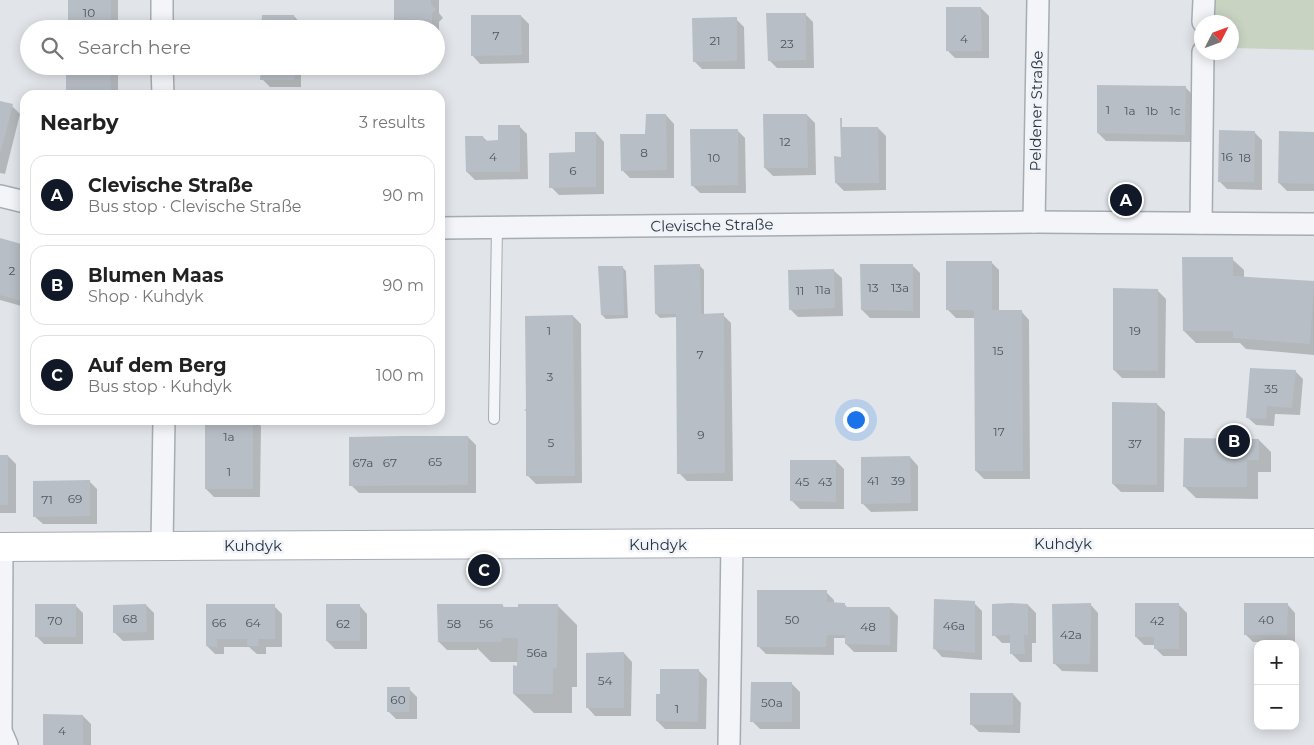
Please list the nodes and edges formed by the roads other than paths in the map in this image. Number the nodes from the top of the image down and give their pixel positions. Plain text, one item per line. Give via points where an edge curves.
1 (162, 0) edge
2 (1038, 0) edge
3 (1204, 0) edge
4 (1203, 15) edge
5 (162, 20) edge
6 (1203, 60) edge
7 (162, 75) edge
8 (163, 90) edge
9 (0, 196) edge
10 (20, 201) edge
11 (1034, 222) junction
12 (1201, 223) junction
13 (1314, 224) edge
14 (445, 228) edge
15 (497, 228) junction
16 (494, 419) dead end
17 (164, 425) edge
18 (1314, 543) edge
19 (732, 544) junction
20 (162, 545) junction
21 (1, 547) edge
22 (8, 745) edge
23 (729, 745) edge

1 - 5 street
2 - 11 street, Peldener Straße
3 - 4 street
6 - 12 street
7 - 8 street
9 - 10 street
11 - 12 street, Clevische Straße
11 - 15 street, Clevische Straße
12 - 13 street, Clevische Straße
14 - 15 street, Clevische Straße
15 - 16 lane
17 - 20 street
18 - 19 main road, Kuhdyk
19 - 20 main road, Kuhdyk
19 - 23 street
20 - 21 main road, Kuhdyk
21 - 22 street via 1,731

